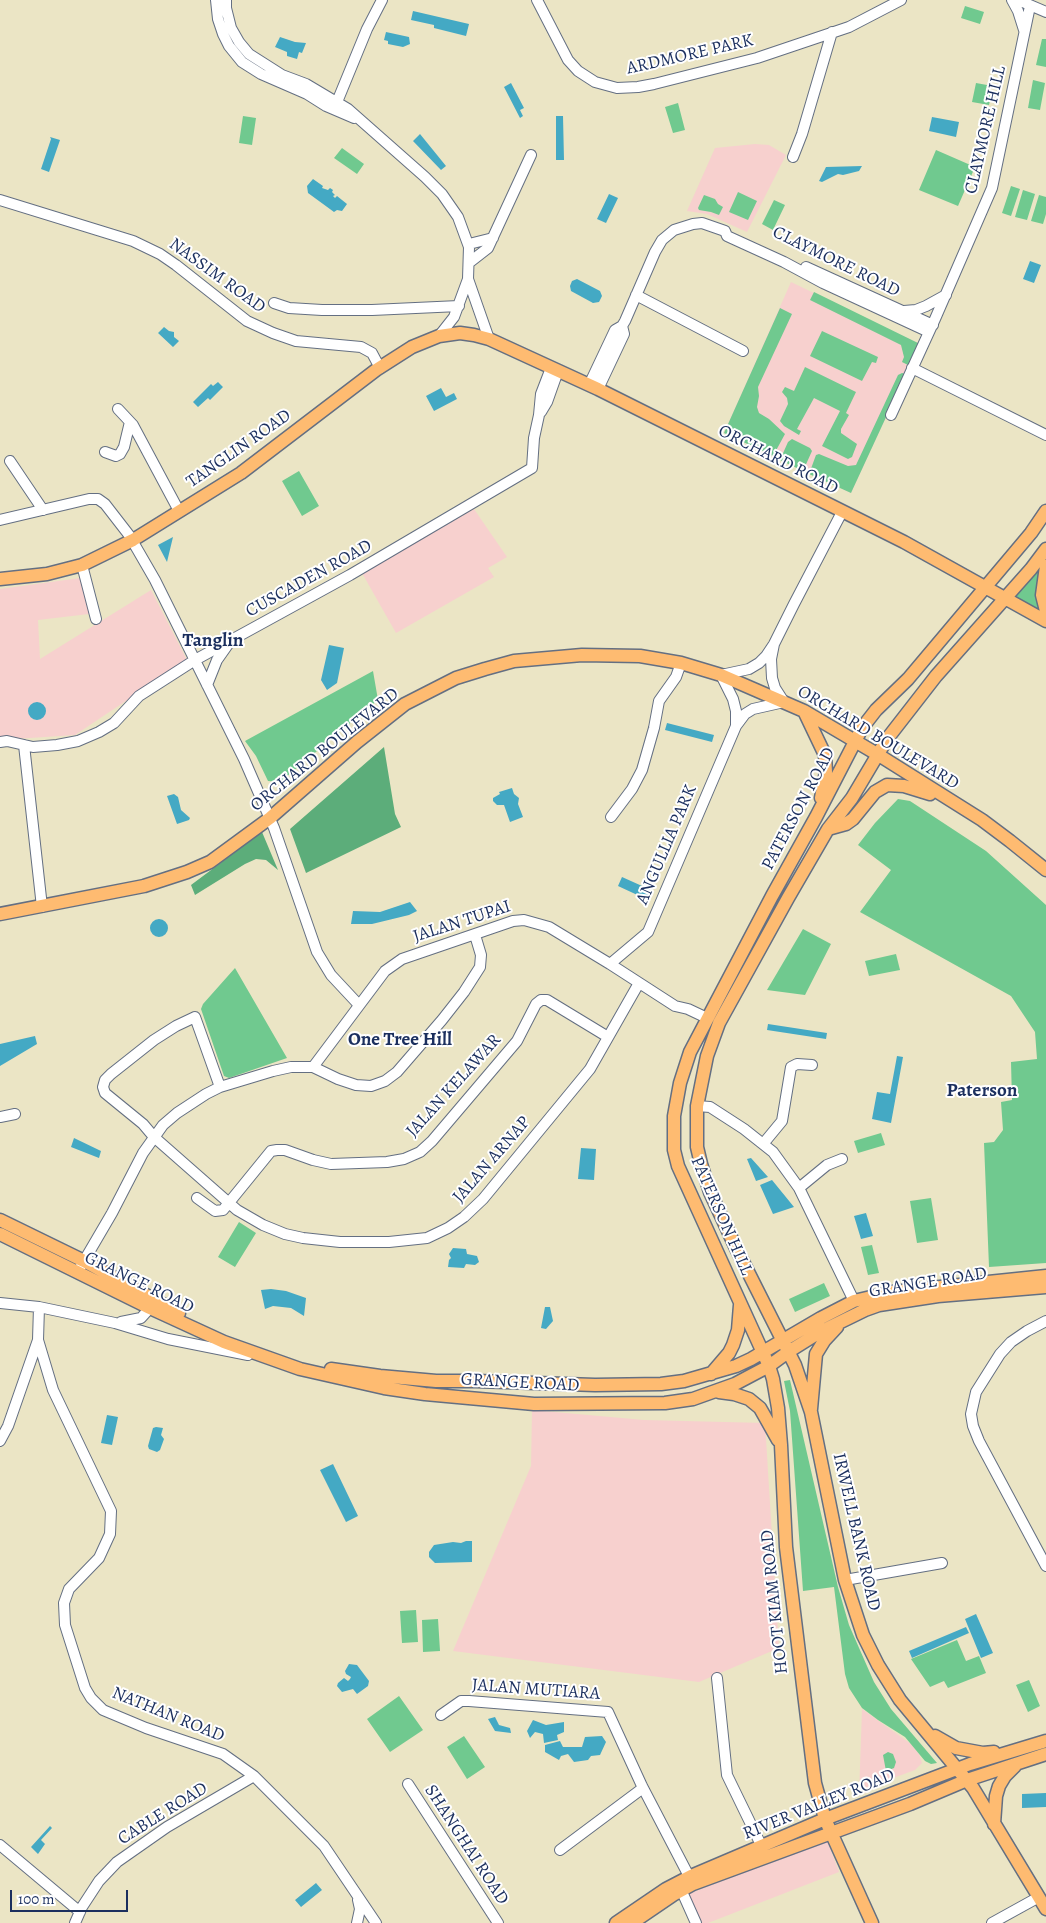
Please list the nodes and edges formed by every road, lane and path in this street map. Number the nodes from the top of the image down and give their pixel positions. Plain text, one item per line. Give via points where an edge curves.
1 (216, 0) edge
2 (226, 0) edge
3 (382, 0) edge
4 (537, 0) edge
5 (901, 0) edge
6 (1012, 0) edge
7 (1018, 0) edge
8 (1030, 6) junction
9 (1046, 12) edge
10 (1025, 31) junction
11 (832, 32) junction
12 (337, 102) junction
13 (326, 106) junction
14 (359, 120) junction
15 (530, 157) dead end
16 (793, 157) dead end
17 (0, 200) edge
18 (725, 231) junction
19 (493, 238) junction
20 (469, 244) junction
21 (470, 262) junction
22 (468, 279) junction
23 (946, 294) junction
24 (636, 295) junction
25 (274, 303) dead end
26 (459, 306) junction
27 (901, 311) junction
28 (931, 328) junction
29 (439, 336) junction
30 (489, 339) junction
31 (743, 351) dead end
32 (380, 368) junction
33 (912, 368) junction
34 (555, 369) junction
35 (594, 387) junction
36 (118, 409) dead end
37 (891, 415) dead end
38 (130, 422) junction
39 (1046, 435) edge
40 (105, 452) dead end
41 (10, 461) dead end
42 (44, 510) junction
43 (179, 511) junction
44 (1046, 511) edge
45 (842, 512) junction
46 (0, 520) edge
47 (133, 540) junction
48 (1046, 548) edge
49 (82, 565) junction
50 (1046, 566) edge
51 (0, 579) edge
52 (986, 587) junction
53 (1004, 598) junction
54 (1046, 611) edge
55 (96, 619) dead end
56 (1046, 621) edge
57 (229, 642) junction
58 (774, 644) junction
59 (195, 660) junction
60 (681, 663) junction
61 (721, 675) junction
62 (207, 685) junction
63 (784, 702) junction
64 (804, 711) junction
65 (736, 726) junction
66 (0, 742) edge
67 (854, 742) junction
68 (24, 745) junction
69 (877, 754) junction
70 (954, 803) junction
71 (611, 817) dead end
72 (816, 817) junction
73 (270, 818) junction
74 (828, 829) junction
75 (1046, 870) edge
76 (42, 907) junction
77 (0, 914) edge
78 (475, 935) junction
79 (610, 964) junction
80 (639, 983) junction
81 (359, 1005) junction
82 (713, 1020) junction
83 (608, 1036) junction
84 (812, 1065) dead end
85 (313, 1067) junction
86 (220, 1087) junction
87 (700, 1087) junction
88 (697, 1106) junction
89 (710, 1108) junction
90 (15, 1114) dead end
91 (0, 1117) edge
92 (154, 1137) junction
93 (763, 1144) junction
94 (842, 1159) dead end
95 (799, 1188) junction
96 (197, 1198) dead end
97 (229, 1203) junction
98 (0, 1220) edge
99 (0, 1234) edge
100 (81, 1267) junction
101 (1046, 1276) edge
102 (1046, 1287) edge
103 (854, 1301) junction
104 (0, 1303) edge
105 (740, 1304) junction
106 (23, 1306) junction
107 (39, 1307) junction
108 (149, 1310) junction
109 (842, 1321) junction
110 (1046, 1321) edge
111 (115, 1322) junction
112 (38, 1325) junction
113 (148, 1333) junction
114 (38, 1340) junction
115 (785, 1346) junction
116 (763, 1352) junction
117 (266, 1358) junction
118 (769, 1366) junction
119 (711, 1374) junction
120 (463, 1381) junction
121 (661, 1384) junction
122 (716, 1392) junction
123 (461, 1398) junction
124 (668, 1403) junction
125 (811, 1412) junction
126 (0, 1441) edge
127 (781, 1445) junction
128 (942, 1563) dead end
129 (1046, 1566) edge
130 (845, 1580) junction
131 (717, 1678) dead end
132 (441, 1715) dead end
133 (925, 1729) junction
134 (1046, 1741) edge
135 (1009, 1751) junction
136 (1046, 1754) edge
137 (1019, 1762) junction
138 (958, 1770) junction
139 (254, 1776) junction
140 (967, 1780) junction
141 (408, 1784) dead end
142 (643, 1788) junction
143 (825, 1819) junction
144 (994, 1826) junction
145 (831, 1832) junction
146 (0, 1845) edge
147 (762, 1847) junction
148 (560, 1850) dead end
149 (686, 1883) junction
150 (357, 1897) junction
151 (1039, 1897) junction
152 (1046, 1910) edge
153 (80, 1912) junction
154 (75, 1923) edge
155 (357, 1923) edge
156 (376, 1923) edge
157 (498, 1923) edge
158 (616, 1923) edge
159 (632, 1923) edge
160 (696, 1923) edge
161 (872, 1923) edge
162 (992, 1923) edge

1 - 13 street via 223,34 242,62
2 - 12 street via 231,28 249,54 282,75
3 - 12 street
4 - 11 street, ARDMORE PARK via 568,60 578,71 595,82 617,88 638,88 757,58
5 - 11 street, ARDMORE PARK via 849,27
6 - 10 street
7 - 8 street
8 - 9 street
8 - 10 street, CLAYMORE HILL
10 - 23 street, CLAYMORE HILL via 992,188
11 - 16 street
12 - 13 street
12 - 14 street
13 - 14 street
14 - 20 street via 442,194 458,217
15 - 19 street
17 - 32 street, NASSIM ROAD via 133,241 176,265 247,321 296,341 361,347 372,354
18 - 24 street, CLAYMORE ROAD via 702,223 678,228 669,234 655,252
18 - 27 street, CLAYMORE ROAD via 747,237
18 - 28 street, CLAYMORE ROAD via 727,236 823,283
19 - 20 street
19 - 21 street via 485,252
20 - 21 street
21 - 22 street
22 - 26 street
22 - 30 street
23 - 27 street via 916,310
23 - 28 street, CLAYMORE HILL
24 - 31 street
24 - 35 street, CLAYMORE ROAD via 622,326 615,330
25 - 26 street via 289,308 322,310
26 - 29 street
27 - 28 street, CLAYMORE ROAD
28 - 33 street, CLAYMORE HILL
29 - 30 main road, TANGLIN ROAD via 460,333
29 - 32 main road, TANGLIN ROAD via 412,347
30 - 34 main road, ORCHARD ROAD
32 - 43 main road, TANGLIN ROAD via 241,474
33 - 37 street, CLAYMORE HILL
33 - 39 street
34 - 35 main road, ORCHARD ROAD
34 - 57 street, CUSCADEN ROAD via 541,394 532,468
35 - 45 main road, ORCHARD ROAD
36 - 38 street
38 - 40 street via 120,454 116,456
38 - 43 street
41 - 42 street
42 - 46 street
42 - 47 street via 98,499
43 - 47 main road, TANGLIN ROAD
44 - 52 main road, PATERSON ROAD
45 - 52 main road, ORCHARD ROAD
45 - 58 street
47 - 49 main road, TANGLIN ROAD
47 - 59 street
48 - 53 main road, PATERSON ROAD
49 - 51 main road, TANGLIN ROAD via 47,574
49 - 55 street
50 - 54 main road via 1042,595
52 - 53 main road, ORCHARD ROAD
52 - 67 main road, PATERSON ROAD via 908,679 876,710
53 - 56 main road, ORCHARD ROAD
53 - 69 main road, PATERSON ROAD via 936,676
57 - 59 street, CUSCADEN ROAD
57 - 62 street
58 - 61 street via 754,666
58 - 63 street via 772,678
59 - 62 street
59 - 68 street, CUSCADEN ROAD via 139,696 114,723 99,732 57,745
60 - 61 main road, ORCHARD BOULEVARD
60 - 71 street via 676,677 659,701 642,770
60 - 73 main road, ORCHARD BOULEVARD via 640,656 548,657 514,661 456,678 405,704 389,716
61 - 63 main road, ORCHARD BOULEVARD
61 - 65 street, ANGULLIA PARK via 733,699
62 - 73 street
63 - 64 main road, ORCHARD BOULEVARD
63 - 65 street, ANGULLIA PARK via 753,709
64 - 67 main road, ORCHARD BOULEVARD
64 - 72 main road via 825,755 826,772
65 - 79 street, ANGULLIA PARK via 648,932
66 - 68 street, CUSCADEN ROAD
67 - 69 main road, ORCHARD BOULEVARD
67 - 72 main road, PATERSON ROAD
68 - 76 street
69 - 70 main road, ORCHARD BOULEVARD
69 - 74 main road, PATERSON ROAD via 852,798
70 - 74 main road via 904,786 887,786 875,792 853,819
70 - 75 main road, ORCHARD BOULEVARD via 1010,840
72 - 82 main road, PATERSON ROAD
73 - 76 main road, ORCHARD BOULEVARD via 210,862 187,872 144,886
73 - 81 street via 317,952 331,975
74 - 82 main road, PATERSON ROAD
76 - 77 main road, ORCHARD BOULEVARD
78 - 79 street, JALAN TUPAI via 512,921 524,920 548,927
78 - 81 street, JALAN TUPAI via 402,959 385,971
78 - 85 street via 481,955 480,967 442,1020 397,1072 371,1086 356,1085
79 - 80 street, JALAN TUPAI
80 - 82 street, JALAN TUPAI via 675,1006
80 - 83 street, JALAN ARNAP
81 - 85 street, JALAN TUPAI
82 - 87 main road, PATERSON HILL
82 - 105 main road, PATERSON HILL via 690,1052 680,1083 672,1132 678,1166
83 - 97 street, JALAN ARNAP via 590,1069 483,1199 448,1228 426,1238 365,1243 303,1238 263,1225
83 - 97 street, JALAN KELAWAR via 547,1000 541,1000 517,1041 420,1152 387,1162 331,1164 285,1150 271,1151
84 - 93 street via 791,1067 782,1121
85 - 86 street via 291,1067
86 - 92 street via 177,1113
86 - 92 street, JALAN ARNAP via 195,1017 154,1040 111,1074 103,1087 105,1093
87 - 88 main road, PATERSON HILL
87 - 89 street
88 - 89 street
88 - 115 main road, PATERSON HILL via 697,1147 710,1192
89 - 93 street
90 - 91 street
92 - 97 street, JALAN ARNAP
92 - 100 street
93 - 95 street via 773,1152
94 - 95 street via 827,1165
95 - 103 street
96 - 97 street via 215,1211 223,1210
98 - 100 main road, GRANGE ROAD
99 - 100 main road, GRANGE ROAD via 24,1247
100 - 108 main road, GRANGE ROAD
100 - 120 main road, GRANGE ROAD via 215,1334 281,1356 335,1370
101 - 103 main road, GRANGE ROAD via 892,1292
102 - 109 main road, GRANGE ROAD via 968,1292 895,1302 865,1310
103 - 115 main road, GRANGE ROAD
104 - 106 street
105 - 116 main road, PATERSON HILL
105 - 119 main road via 734,1345
106 - 107 street
106 - 112 street
107 - 111 street
107 - 112 street, NATHAN ROAD
108 - 111 street via 135,1320
108 - 113 street via 144,1323
108 - 117 main road, GRANGE ROAD
109 - 115 main road, GRANGE ROAD
109 - 125 main road via 816,1354
110 - 129 street via 1011,1342 1000,1354 976,1392 971,1414 979,1441
111 - 113 street
112 - 114 street, NATHAN ROAD
113 - 117 street
114 - 126 street
114 - 139 street, NATHAN ROAD via 53,1390 111,1511 110,1534 100,1558 69,1588 64,1602 65,1625 85,1688 103,1710 224,1754
115 - 116 main road, GRANGE ROAD
115 - 118 main road, GRANGE ROAD
115 - 125 main road, IRWELL BANK ROAD
116 - 118 main road, PATERSON HILL
116 - 119 main road, GRANGE ROAD
117 - 123 main road, GRANGE ROAD via 309,1372 384,1388
118 - 122 main road, GRANGE ROAD
118 - 127 main road, HOOT KIAM ROAD via 776,1389
119 - 121 main road, GRANGE ROAD
120 - 121 main road, GRANGE ROAD
120 - 123 main road via 456,1382 453,1388
121 - 124 main road via 670,1391
122 - 124 main road, GRANGE ROAD
122 - 127 main road via 749,1399 760,1408
123 - 124 main road, GRANGE ROAD via 534,1404
125 - 130 main road, IRWELL BANK ROAD
127 - 143 main road, HOOT KIAM ROAD via 784,1527 797,1646 815,1783
128 - 130 street
130 - 133 main road, IRWELL BANK ROAD via 863,1635 878,1666 900,1700
131 - 147 street via 727,1776
132 - 142 street, JALAN MUTIARA via 461,1701 606,1711
133 - 135 main road via 965,1750
133 - 138 main road, IRWELL BANK ROAD
134 - 135 main road, RIVER VALLEY ROAD
135 - 138 main road, RIVER VALLEY ROAD
136 - 137 main road, RIVER VALLEY ROAD
137 - 140 main road, RIVER VALLEY ROAD
137 - 144 main road via 999,1786
138 - 140 main road, IRWELL BANK ROAD
138 - 143 main road, RIVER VALLEY ROAD
139 - 150 street, NATHAN ROAD via 324,1846
139 - 153 street, CABLE ROAD via 167,1827 117,1862 99,1881
140 - 144 main road, IRWELL BANK ROAD
140 - 145 main road, RIVER VALLEY ROAD
141 - 157 street, SHANGHAI ROAD
142 - 148 street
142 - 149 street, JALAN MUTIARA
143 - 145 main road, HOOT KIAM ROAD
143 - 147 main road, RIVER VALLEY ROAD
144 - 151 main road, IRWELL BANK ROAD
145 - 149 main road, RIVER VALLEY ROAD
145 - 161 main road, HOOT KIAM ROAD
146 - 153 street
147 - 149 main road, RIVER VALLEY ROAD
149 - 158 main road, RIVER VALLEY ROAD via 653,1897
149 - 159 main road, RIVER VALLEY ROAD
149 - 160 street, JALAN MUTIARA
150 - 155 street via 360,1909
150 - 156 street, NATHAN ROAD
151 - 152 main road, IRWELL BANK ROAD
151 - 162 street
153 - 154 street, CABLE ROAD

